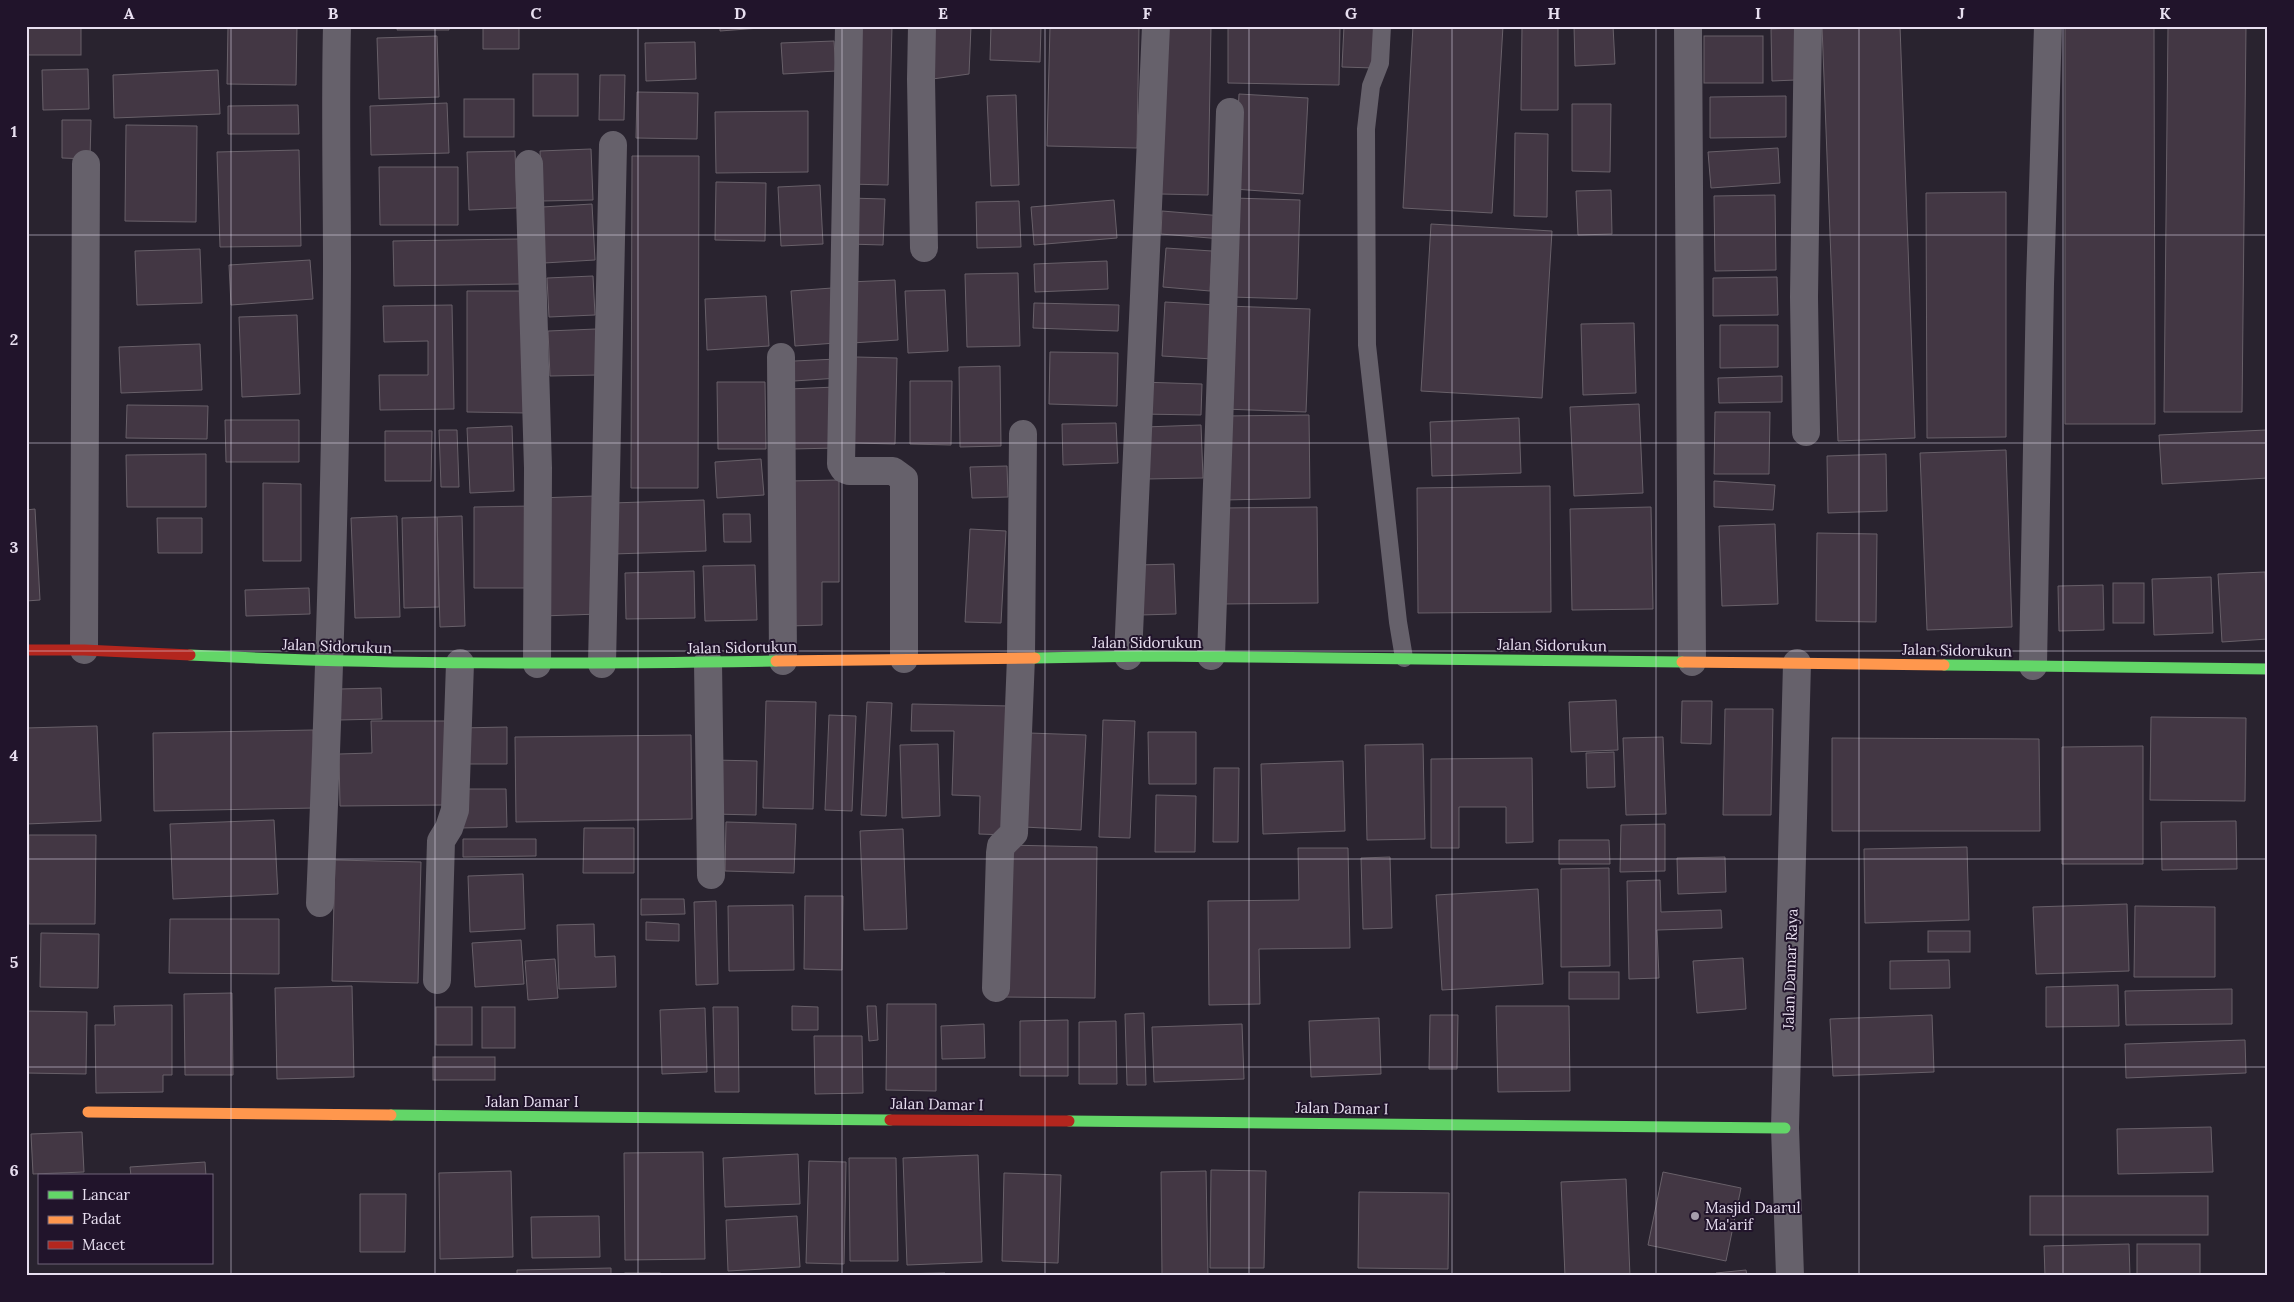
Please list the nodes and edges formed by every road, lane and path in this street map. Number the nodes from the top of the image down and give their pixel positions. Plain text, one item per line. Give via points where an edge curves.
1 (337, 26) edge
2 (849, 26) edge
3 (922, 26) edge
4 (1156, 26) edge
5 (1382, 26) edge
6 (1688, 26) edge
7 (1808, 26) edge
8 (2048, 26) edge
9 (1230, 112) dead end
10 (613, 145) dead end
11 (86, 164) dead end
12 (529, 164) dead end
13 (924, 248) dead end
14 (781, 357) dead end
15 (1806, 432) dead end
16 (1023, 434) dead end
17 (26, 650) edge
18 (84, 650) junction
19 (1128, 656) junction
20 (1210, 656) junction
21 (1021, 657) junction
22 (1404, 658) junction
23 (904, 660) junction
24 (783, 661) junction
25 (330, 662) junction
26 (708, 662) junction
27 (1692, 662) junction
28 (460, 663) junction
29 (1797, 663) junction
30 (537, 664) junction
31 (602, 664) junction
32 (2033, 666) junction
33 (2268, 669) edge
34 (711, 875) dead end
35 (320, 903) dead end
36 (437, 980) dead end
37 (996, 988) dead end
38 (88, 1112) dead end
39 (1785, 1128) junction
40 (1790, 1276) edge

1 - 25 street via 337,268
2 - 23 street via 841,464 849,471 894,471 904,479
3 - 13 street
4 - 19 street
5 - 22 lane via 1380,63 1371,86 1366,129 1367,345
6 - 27 street
7 - 15 street via 1804,297
8 - 32 street
9 - 20 street
10 - 31 street
11 - 18 street
12 - 30 street via 538,468
14 - 24 street
16 - 21 street
17 - 18 street, Jalan Sidorukun
18 - 25 street, Jalan Sidorukun
19 - 20 street, Jalan Sidorukun
19 - 21 street, Jalan Sidorukun
20 - 22 street, Jalan Sidorukun
21 - 23 street, Jalan Sidorukun
21 - 37 street via 1014,833 1001,846 1000,854
22 - 27 street, Jalan Sidorukun
23 - 24 street, Jalan Sidorukun
24 - 26 street, Jalan Sidorukun
25 - 28 street, Jalan Sidorukun
25 - 35 street
26 - 31 street, Jalan Sidorukun
26 - 34 street
27 - 29 street, Jalan Sidorukun
28 - 30 street, Jalan Sidorukun
28 - 36 street via 455,810 441,841
29 - 32 street, Jalan Sidorukun
29 - 39 street, Jalan Damar Raya
30 - 31 street, Jalan Sidorukun
32 - 33 street, Jalan Sidorukun
38 - 39 street, Jalan Damar I
39 - 40 street, Jalan Damar Raya

